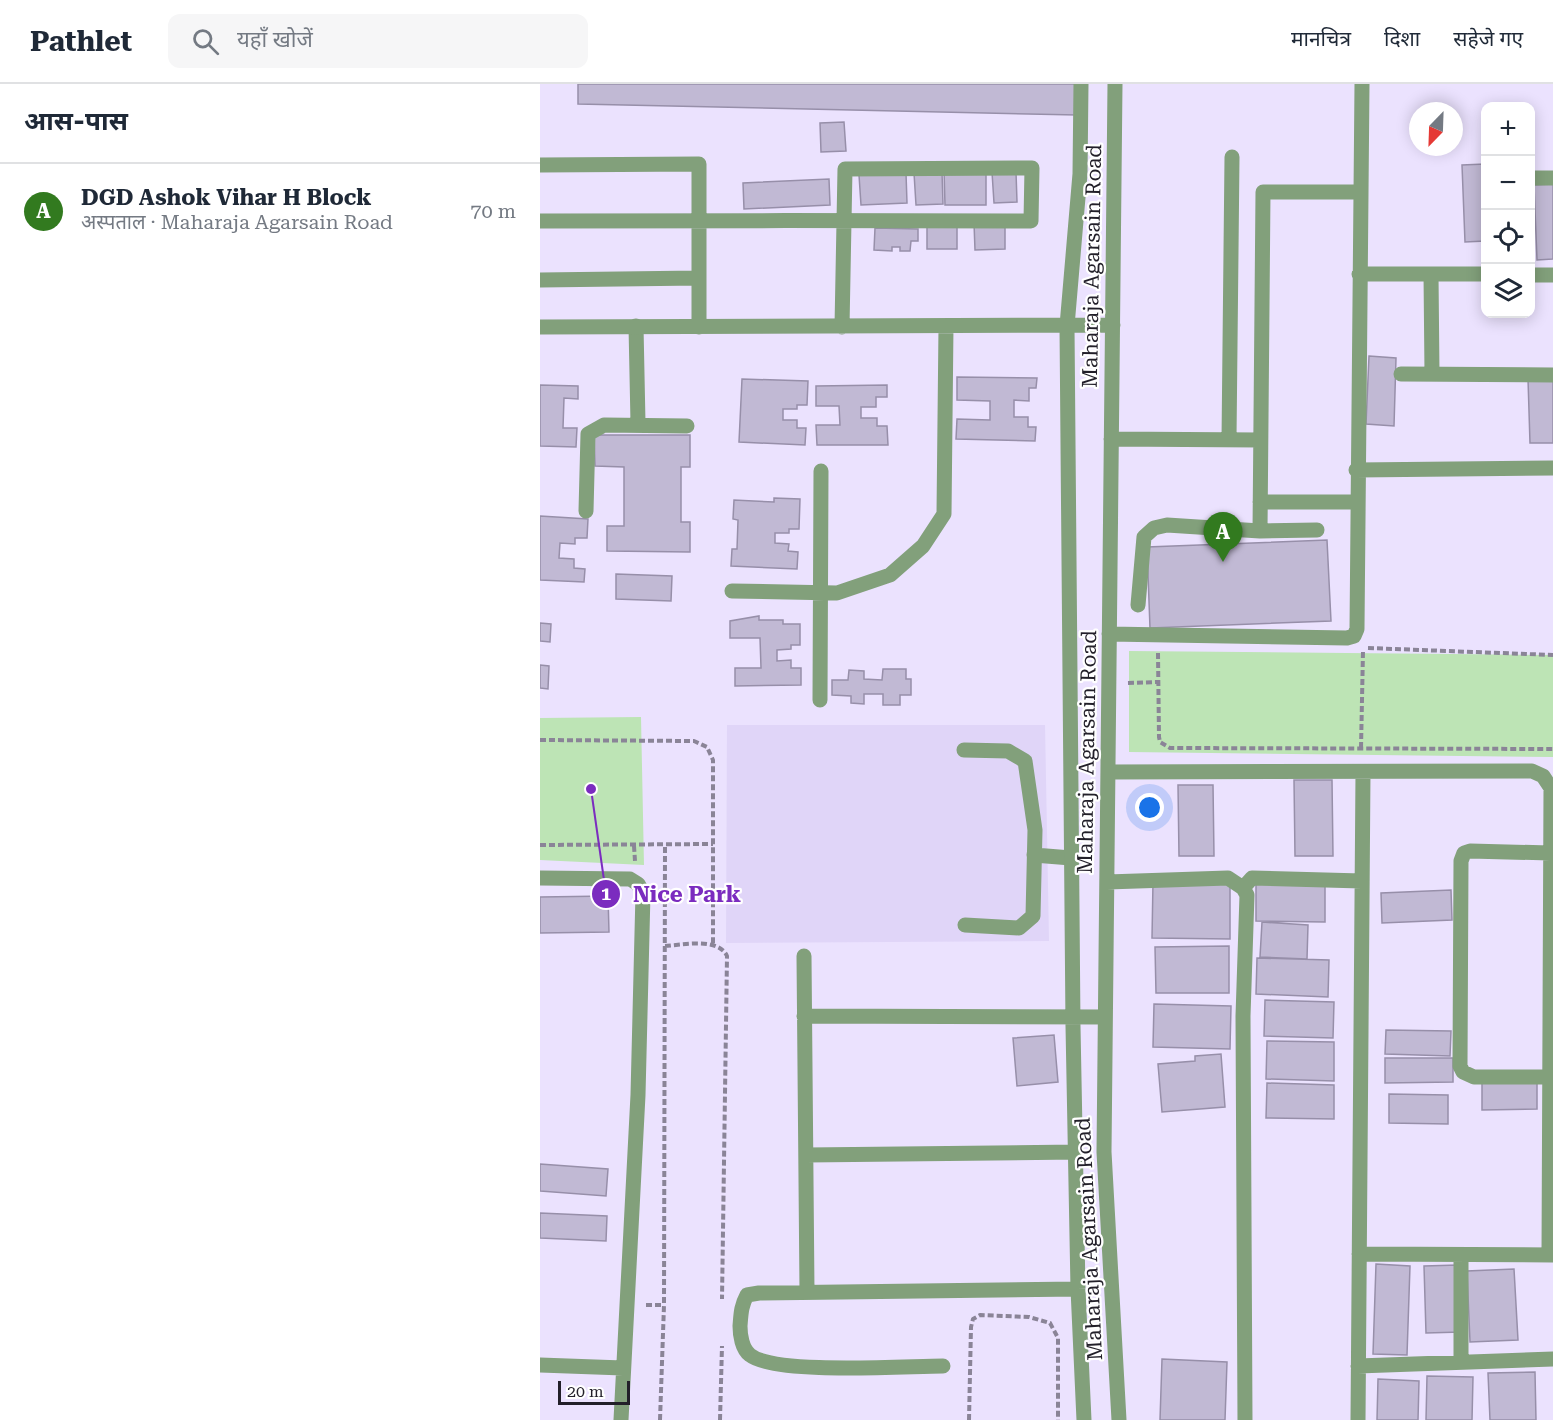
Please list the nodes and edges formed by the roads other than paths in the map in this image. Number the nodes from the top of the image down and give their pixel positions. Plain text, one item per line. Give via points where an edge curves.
1 (1081, 84) edge
2 (1115, 84) edge
3 (1362, 84) edge
4 (1232, 158) dead end
5 (540, 165) edge
6 (1535, 178) edge
7 (1553, 178) edge
8 (1361, 192) junction
9 (700, 220) junction
10 (540, 221) edge
11 (844, 221) junction
12 (1359, 274) junction
13 (1431, 274) junction
14 (1481, 274) edge
15 (1535, 274) edge
16 (1553, 275) edge
17 (699, 278) junction
18 (540, 280) edge
19 (1113, 325) junction
20 (636, 326) junction
21 (946, 326) junction
22 (1067, 326) junction
23 (540, 327) edge
24 (699, 327) junction
25 (843, 327) junction
26 (1401, 374) dead end
27 (1432, 374) junction
28 (1553, 375) edge
29 (638, 423) junction
30 (687, 426) dead end
31 (1111, 439) junction
32 (1229, 440) junction
33 (1260, 440) junction
34 (1553, 468) edge
35 (1356, 470) junction
36 (821, 471) dead end
37 (1260, 502) junction
38 (1357, 502) junction
39 (586, 510) dead end
40 (1317, 530) dead end
41 (1260, 531) junction
42 (732, 591) dead end
43 (821, 592) junction
44 (1138, 605) dead end
45 (1109, 634) junction
46 (820, 700) dead end
47 (964, 750) dead end
48 (1108, 772) junction
49 (1363, 772) junction
50 (1550, 853) junction
51 (1034, 855) junction
52 (1071, 858) junction
53 (1552, 873) edge
54 (540, 878) edge
55 (1362, 880) junction
56 (1107, 882) junction
57 (1243, 888) junction
58 (965, 925) dead end
59 (804, 956) dead end
60 (1551, 989) edge
61 (804, 1016) junction
62 (1105, 1017) junction
63 (1073, 1018) junction
64 (1549, 1077) junction
65 (1077, 1152) junction
66 (806, 1155) junction
67 (1551, 1179) edge
68 (1359, 1254) junction
69 (1461, 1255) junction
70 (1551, 1255) edge
71 (1078, 1289) junction
72 (807, 1292) junction
73 (1553, 1359) edge
74 (1461, 1362) junction
75 (540, 1365) edge
76 (943, 1366) dead end
77 (1358, 1366) junction
78 (623, 1368) junction
79 (621, 1420) edge
80 (1084, 1420) edge
81 (1119, 1420) edge
82 (1245, 1420) edge
83 (1358, 1420) edge

1 - 22 street via 1080,174
2 - 19 street, Maharaja Agarsain Road
3 - 8 street
4 - 32 street
5 - 9 street via 699,164
6 - 7 street
8 - 12 street
8 - 33 street via 1263,192
9 - 10 street
9 - 11 street
9 - 17 street
11 - 11 street via 1031,221 1032,168 845,169
11 - 25 street
12 - 13 street
12 - 35 street
13 - 14 street
13 - 27 street
15 - 16 street
17 - 18 street
17 - 24 street
19 - 22 street
19 - 31 street, Maharaja Agarsain Road
20 - 23 street
20 - 24 street
20 - 29 street
21 - 22 street
21 - 25 street
21 - 43 street via 944,514 923,546 890,575 837,592
22 - 52 street
24 - 25 street
26 - 27 street
27 - 28 street
29 - 30 street
29 - 39 street via 603,425 588,434
31 - 32 street
31 - 45 street, Maharaja Agarsain Road
32 - 33 street
33 - 37 street
34 - 35 street
35 - 38 street
36 - 43 street
37 - 38 street
37 - 41 street
38 - 45 street via 1354,636
40 - 41 street
41 - 44 street via 1167,525 1154,528 1144,537
42 - 43 street
43 - 46 street
45 - 48 street, Maharaja Agarsain Road
47 - 51 street via 1008,751 1025,761 1032,794
48 - 49 street
48 - 56 street, Maharaja Agarsain Road
49 - 50 street via 1532,771 1543,776 1551,788
49 - 55 street
50 - 53 street
50 - 64 street via 1464,852 1460,1065 1463,1072 1474,1077
51 - 52 street
51 - 58 street via 1033,916 1019,928
52 - 63 street
53 - 60 street
54 - 78 street via 630,879 643,893 638,1095
55 - 57 street via 1252,878
55 - 68 street
56 - 57 street via 1228,878
56 - 62 street, Maharaja Agarsain Road
57 - 82 street via 1247,895 1243,1016
59 - 61 street
60 - 64 street
61 - 63 street
61 - 66 street
62 - 63 street
62 - 81 street, Maharaja Agarsain Road via 1104,1152
63 - 65 street
64 - 67 street
65 - 66 street
65 - 71 street
66 - 72 street
67 - 70 street
68 - 69 street
68 - 77 street
69 - 70 street
69 - 74 street
71 - 72 street
71 - 80 street
72 - 76 street via 747,1296 741,1305 740,1336 748,1354 762,1361 803,1366
73 - 74 street
74 - 77 street
75 - 78 street
77 - 83 street
78 - 79 street

